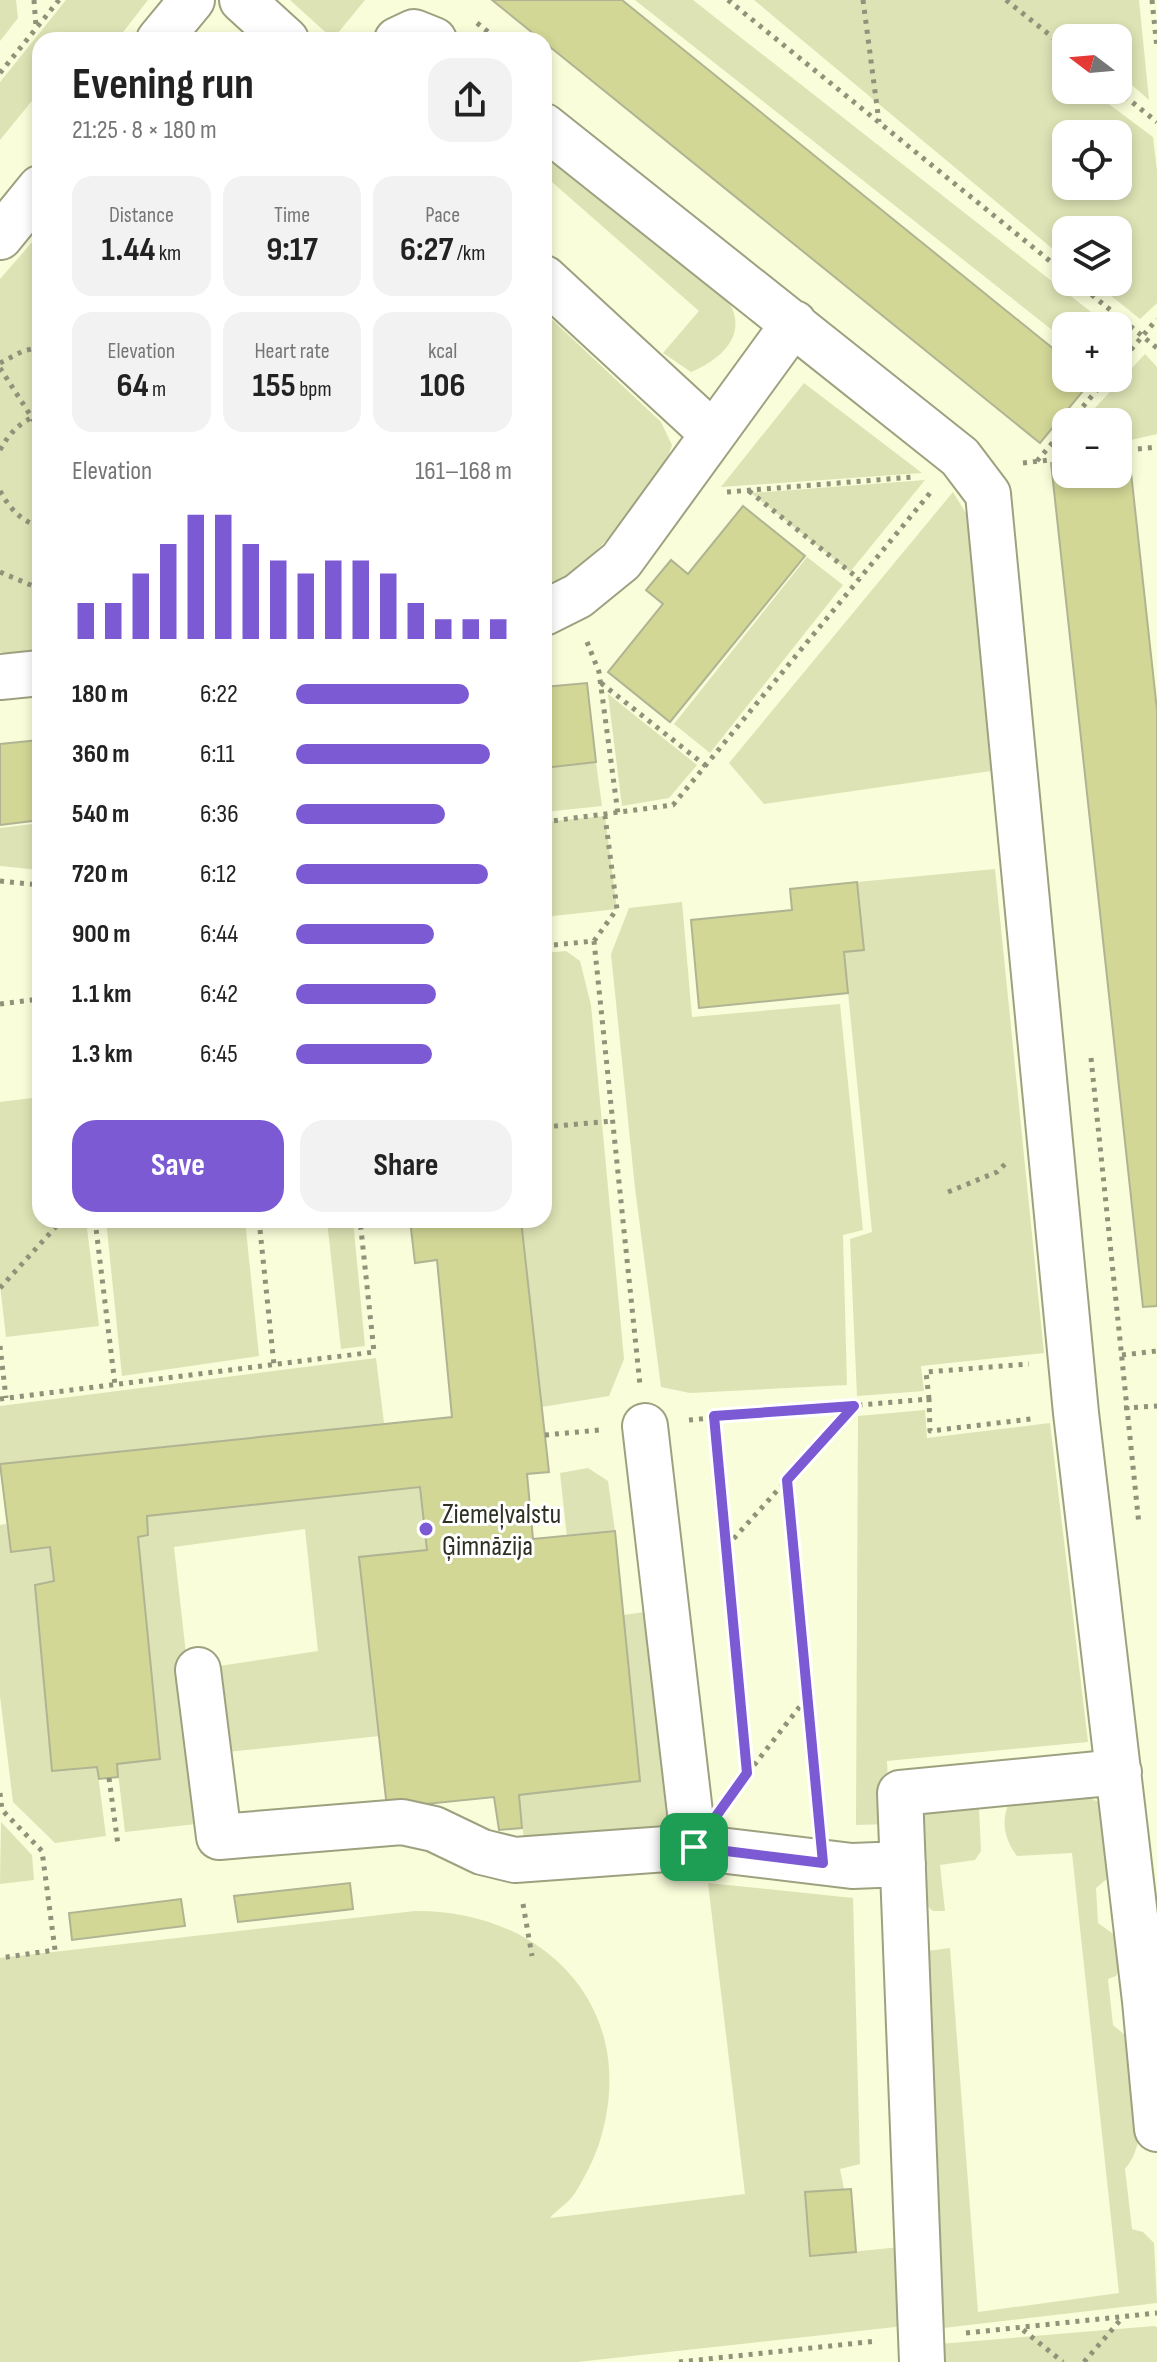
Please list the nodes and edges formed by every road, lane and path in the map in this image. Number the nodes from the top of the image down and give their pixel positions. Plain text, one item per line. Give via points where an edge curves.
1 (34, 0) edge
2 (59, 0) edge
3 (192, 0) edge
4 (242, 0) edge
5 (728, 0) edge
6 (863, 0) edge
7 (1006, 0) edge
8 (1152, 0) edge
9 (1155, 15) edge
10 (37, 28) junction
11 (34, 32) edge
12 (166, 32) edge
13 (277, 32) edge
14 (32, 34) edge
15 (1052, 37) edge
16 (1157, 48) edge
17 (0, 73) edge
18 (1132, 102) edge
19 (1157, 122) edge
20 (879, 123) junction
21 (552, 132) edge
22 (32, 198) edge
23 (0, 237) edge
24 (1052, 263) edge
25 (552, 285) edge
26 (1093, 296) edge
27 (1157, 319) edge
28 (794, 323) junction
29 (1143, 336) junction
30 (1157, 348) edge
31 (32, 349) edge
32 (1132, 349) edge
33 (0, 365) edge
34 (1095, 392) edge
35 (1082, 408) edge
36 (32, 417) joint
37 (711, 432) junction
38 (1052, 443) edge
39 (1157, 447) edge
40 (0, 450) edge
41 (1132, 450) edge
42 (1037, 461) dead end
43 (953, 465) junction
44 (725, 481) dead end
45 (0, 491) edge
46 (749, 491) junction
47 (32, 524) edge
48 (0, 572) edge
49 (859, 579) junction
50 (32, 586) edge
51 (558, 607) edge
52 (32, 674) edge
53 (0, 677) edge
54 (601, 683) junction
55 (706, 766) junction
56 (618, 814) junction
57 (605, 816) junction
58 (552, 821) edge
59 (0, 881) edge
60 (32, 884) edge
61 (594, 941) junction
62 (552, 945) edge
63 (32, 1000) edge
64 (0, 1004) edge
65 (613, 1121) junction
66 (552, 1126) edge
67 (1048, 1127) junction
68 (948, 1192) dead end
69 (55, 1228) edge
70 (96, 1228) edge
71 (260, 1228) edge
72 (361, 1228) edge
73 (0, 1288) edge
74 (0, 1346) edge
75 (274, 1365) junction
76 (115, 1385) junction
77 (3, 1399) edge
78 (854, 1406) junction
79 (1157, 1406) edge
80 (1076, 1413) junction
81 (714, 1416) junction
82 (665, 1423) junction
83 (599, 1431) dead end
84 (545, 1435) dead end
85 (787, 1480) junction
86 (727, 1546) junction
87 (198, 1670) dead end
88 (808, 1696) junction
89 (1119, 1772) junction
90 (747, 1773) junction
91 (109, 1778) dead end
92 (0, 1793) edge
93 (1, 1810) edge
94 (118, 1845) dead end
95 (694, 1847) junction
96 (823, 1863) junction
97 (903, 1864) junction
98 (0, 1958) edge
99 (1157, 2129) edge
100 (1123, 2317) dead end
101 (1022, 2329) dead end
102 (922, 2362) edge
103 (1063, 2362) edge
104 (1084, 2362) edge

1 - 10 path
2 - 10 path
3 - 12 street
4 - 13 street
5 - 20 path
6 - 20 path
7 - 15 path
8 - 9 path
9 - 16 path
10 - 11 path
14 - 17 path
18 - 19 path
20 - 24 path
21 - 28 street
22 - 23 street
25 - 37 street
26 - 29 path
27 - 29 path
28 - 37 street
28 - 43 street
29 - 30 path
29 - 32 path
31 - 33 path
33 - 36 path
34 - 35 path
36 - 40 path via 9,434
37 - 51 street via 621,561
38 - 42 path
39 - 41 path
43 - 46 path
43 - 49 path
43 - 67 street via 988,494
44 - 46 path via 716,493
45 - 47 path via 11,510
46 - 49 path
48 - 50 path
49 - 55 path
51 - 54 path
52 - 53 street
54 - 55 path
54 - 56 path
55 - 56 path via 673,805
56 - 57 path
57 - 58 path
57 - 61 path via 617,909
59 - 60 path
61 - 62 path
61 - 65 path
63 - 64 path
65 - 66 path
65 - 82 path
67 - 68 path via 997,1172
67 - 80 street
69 - 73 path
70 - 76 path
71 - 75 path
72 - 75 path via 374,1352
74 - 77 path
75 - 76 path
76 - 77 path
78 - 80 path via 929,1399 930,1431
78 - 81 path
78 - 85 path
79 - 80 path
80 - 89 street
81 - 82 path
81 - 86 path
82 - 95 street
83 - 84 path
85 - 86 path
85 - 88 path
86 - 90 path
87 - 95 street via 219,1837 402,1822 515,1860
88 - 90 path
88 - 96 path
89 - 97 street via 900,1793
89 - 99 street
90 - 95 path
91 - 94 path
92 - 93 path
93 - 98 path via 42,1851 55,1950
95 - 96 street
96 - 97 street
97 - 102 street
100 - 104 path
101 - 103 path

